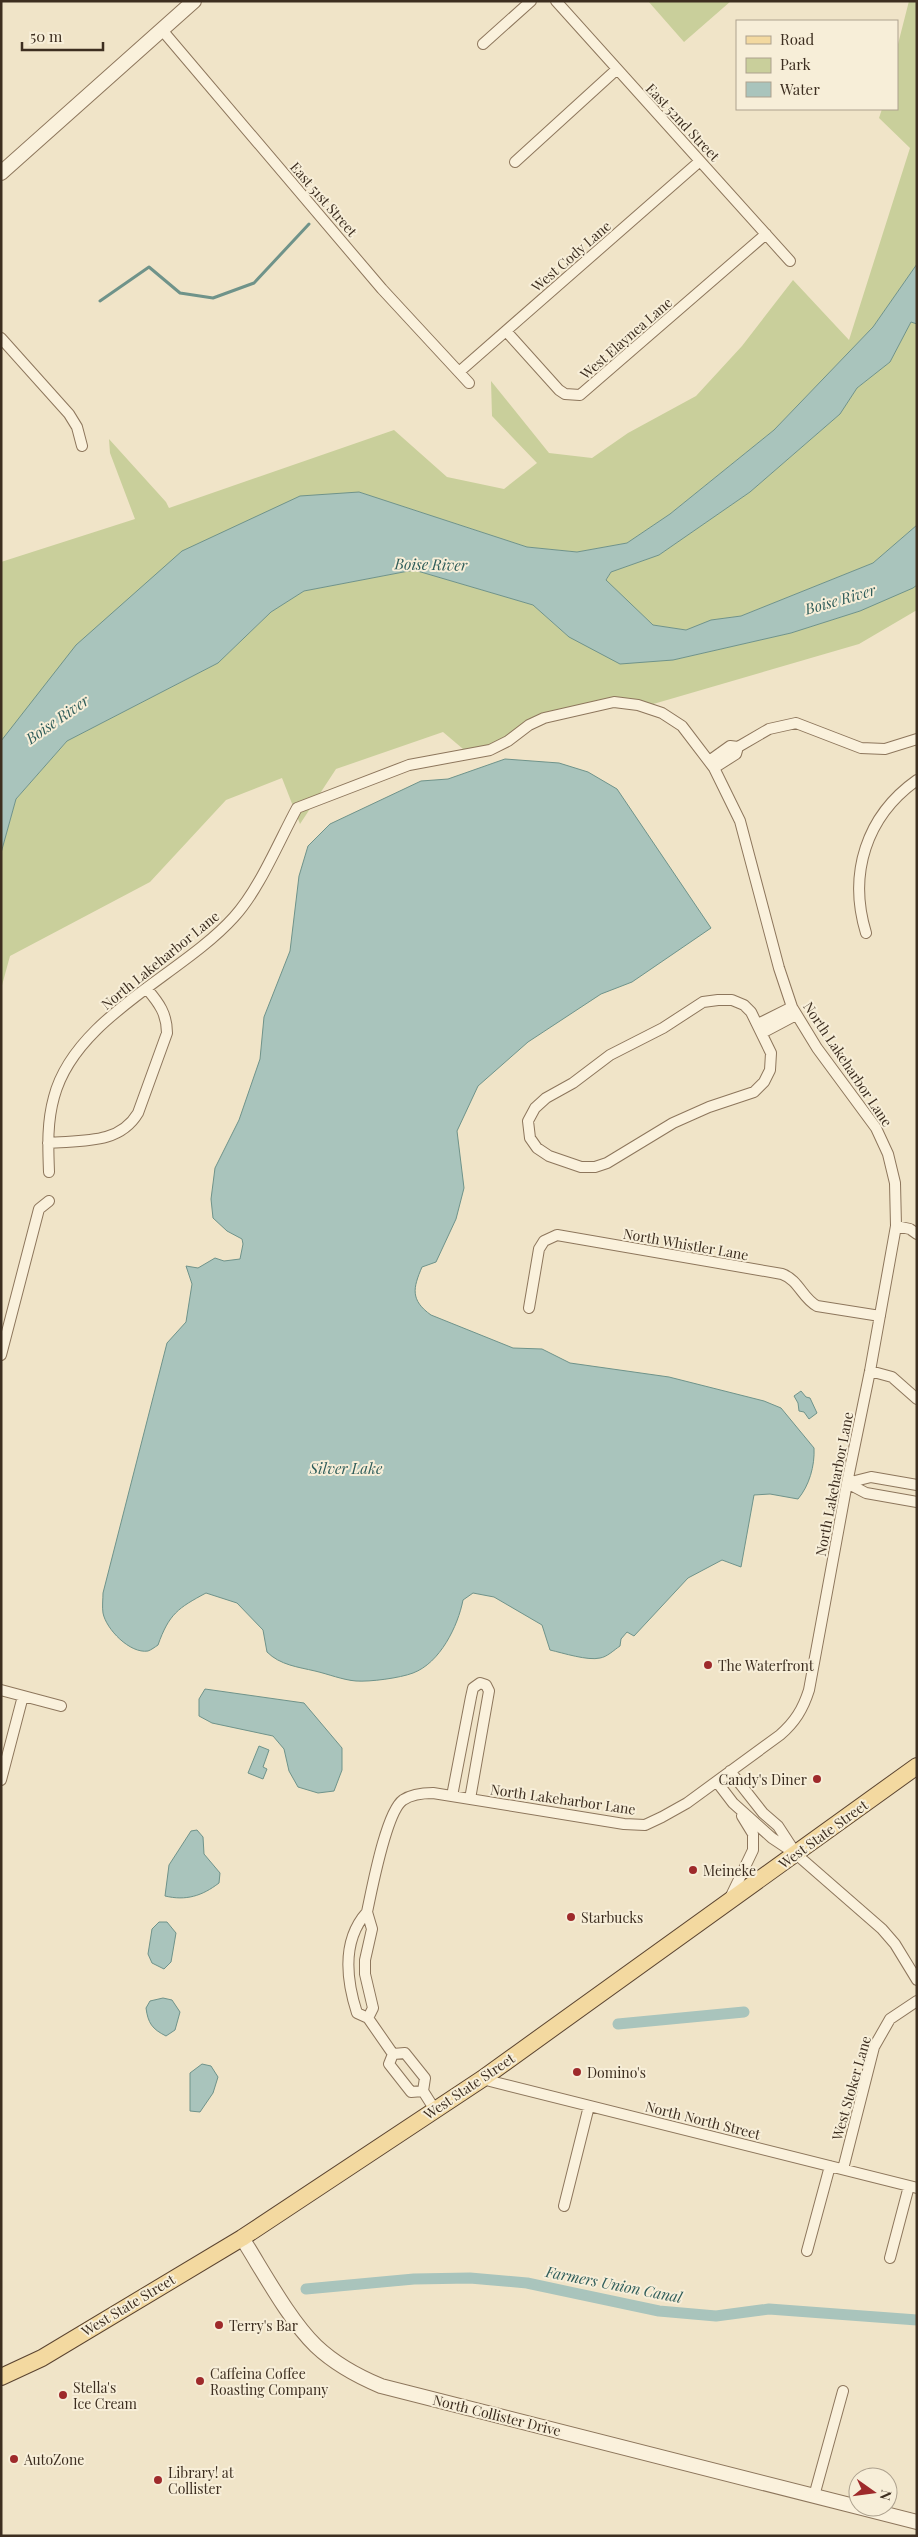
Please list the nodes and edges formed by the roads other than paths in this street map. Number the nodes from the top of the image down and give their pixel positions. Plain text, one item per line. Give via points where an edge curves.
1 (194, 1) edge
2 (531, 1) edge
3 (556, 1) edge
4 (162, 30) junction
5 (483, 44) dead end
6 (616, 70) junction
7 (700, 160) junction
8 (515, 162) dead end
9 (1, 173) edge
10 (766, 234) junction
11 (790, 261) dead end
12 (506, 331) junction
13 (1, 338) edge
14 (459, 372) junction
15 (469, 383) dead end
16 (82, 446) dead end
17 (917, 739) edge
18 (711, 765) junction
19 (917, 780) edge
20 (866, 933) dead end
21 (147, 989) junction
22 (794, 1011) junction
23 (760, 1028) junction
24 (48, 1144) junction
25 (48, 1172) dead end
26 (50, 1201) dead end
27 (896, 1226) junction
28 (917, 1234) edge
29 (529, 1308) dead end
30 (880, 1316) junction
31 (1, 1355) edge
32 (870, 1371) junction
33 (917, 1399) edge
34 (847, 1483) junction
35 (917, 1485) edge
36 (917, 1502) edge
37 (1, 1690) edge
38 (23, 1696) junction
39 (61, 1706) dead end
40 (917, 1766) edge
41 (730, 1771) junction
42 (1, 1780) edge
43 (716, 1782) junction
44 (452, 1796) junction
45 (470, 1800) junction
46 (733, 1803) junction
47 (796, 1854) junction
48 (728, 1902) junction
49 (366, 1912) junction
50 (917, 1980) edge
51 (917, 2001) edge
52 (368, 2018) junction
53 (393, 2054) junction
54 (482, 2079) junction
55 (423, 2091) junction
56 (589, 2106) junction
57 (435, 2110) junction
58 (830, 2166) junction
59 (843, 2169) junction
60 (913, 2187) edge
61 (564, 2206) dead end
62 (242, 2238) junction
63 (807, 2251) dead end
64 (890, 2258) dead end
65 (1, 2377) edge
66 (843, 2391) dead end
67 (814, 2496) junction
68 (848, 2504) edge
69 (897, 2517) edge
70 (917, 2522) edge

1 - 4 street
2 - 5 street
3 - 6 street, East 52nd Street
4 - 9 street
4 - 14 street, East 51st Street via 382,289
6 - 7 street, East 52nd Street
6 - 8 street
7 - 10 street, East 52nd Street
7 - 12 street, West Cody Lane
10 - 11 street, East 52nd Street
10 - 12 street, West Elaynea Lane via 580,395 564,394 558,390
12 - 14 street, West Cody Lane
13 - 16 street via 68,414 77,427
14 - 15 street, East 51st Street
17 - 18 street via 885,749 861,748 796,723 769,729 738,747 736,754
18 - 21 street, North Lakeharbor Lane via 682,726 662,713 614,702 544,718 490,750 409,765 297,808 236,916 217,935
18 - 22 street, North Lakeharbor Lane via 740,821
19 - 20 street via 888,806 867,841 860,865 858,892
21 - 24 street, North Lakeharbor Lane via 95,1030 70,1060 54,1095
21 - 24 street via 163,1009 167,1033 132,1124 110,1137
22 - 23 street
22 - 27 street, North Lakeharbor Lane via 876,1128 888,1154 895,1183
23 - 23 street via 744,1005 732,1000 703,1002 663,1028 610,1055 541,1103 528,1121 530,1138 549,1156 581,1167 607,1163 672,1123 754,1092 770,1070 771,1053
24 - 25 street, North Lakeharbor Lane
26 - 31 street via 39,1209
27 - 28 street
27 - 30 street, North Lakeharbor Lane
29 - 30 street, North Whistler Lane via 539,1249 544,1241 557,1236 782,1274 796,1282 817,1306
30 - 32 street, North Lakeharbor Lane
32 - 33 street via 892,1377
32 - 34 street, North Lakeharbor Lane
34 - 35 street via 871,1477
34 - 36 street via 866,1493
34 - 41 street, North Lakeharbor Lane via 803,1708 780,1735
37 - 38 street
38 - 39 street
38 - 42 street
40 - 47 main road, West State Street
41 - 43 street, North Lakeharbor Lane
41 - 47 street via 763,1813 778,1826
43 - 45 street, North Lakeharbor Lane via 662,1818 645,1825
43 - 46 street
44 - 45 street, North Lakeharbor Lane
44 - 45 street via 471,1697 480,1683 489,1691
44 - 49 street, North Lakeharbor Lane via 417,1794 402,1800 392,1815
46 - 47 street via 772,1838
46 - 48 street via 753,1834 754,1842
47 - 48 main road, West State Street
47 - 50 street via 882,1929
48 - 54 main road, West State Street
49 - 52 street, North Lakeharbor Lane via 372,1929 365,1960 373,2008
49 - 52 street, North Lakeharbor Lane via 356,1924 348,1956 357,2013
51 - 59 street, West Stoker Lane via 890,2018 874,2047
52 - 53 street, North Lakeharbor Lane
53 - 55 street via 405,2053 425,2078
53 - 55 street, North Lakeharbor Lane via 389,2064 404,2084 411,2092
54 - 56 street, North North Street
54 - 57 main road, West State Street
55 - 57 street
56 - 58 street, North North Street
56 - 61 street
57 - 62 main road, West State Street
58 - 59 street, North North Street
58 - 63 street
59 - 60 street, North North Street
60 - 64 street
62 - 65 main road, West State Street via 42,2358
62 - 67 street, North Collister Drive via 315,2346 356,2376 380,2386
66 - 67 street
67 - 68 street, North Collister Drive
69 - 70 street, North Collister Drive

